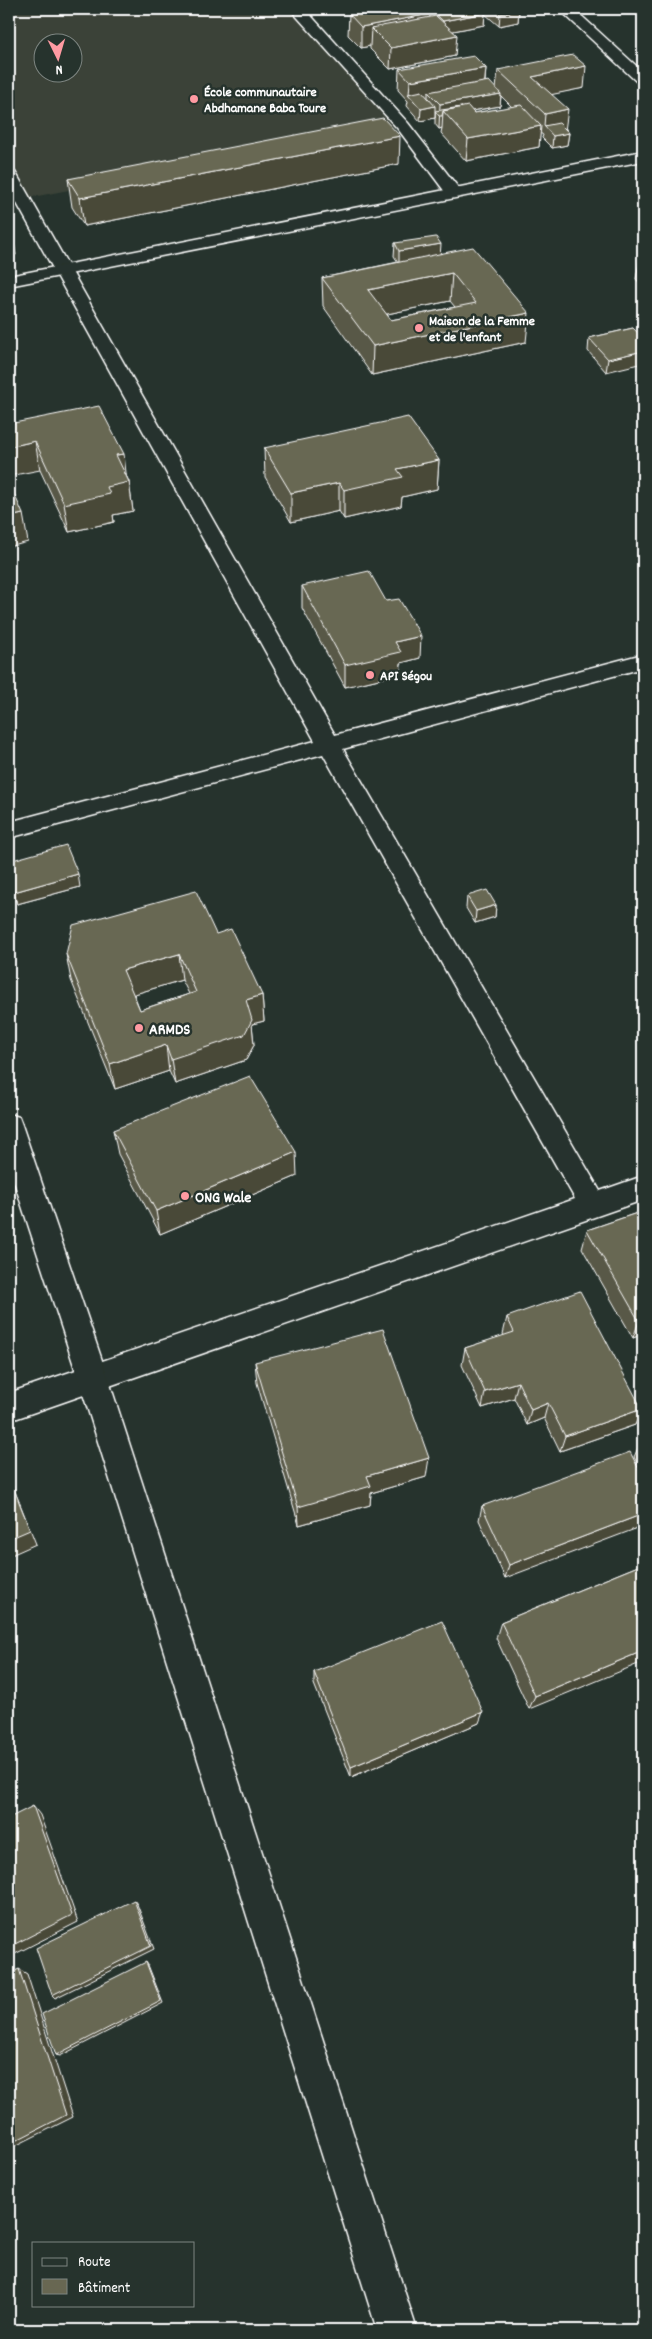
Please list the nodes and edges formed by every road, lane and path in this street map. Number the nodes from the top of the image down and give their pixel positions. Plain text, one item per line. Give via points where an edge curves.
1 (297, 9) edge
2 (566, 9) edge
3 (643, 80) edge
4 (643, 156) edge
5 (9, 175) edge
6 (454, 193) junction
7 (62, 270) junction
8 (9, 281) edge
9 (643, 661) edge
10 (329, 745) junction
11 (9, 830) edge
12 (9, 1124) edge
13 (643, 1188) edge
14 (593, 1205) junction
15 (93, 1378) junction
16 (9, 1407) edge
17 (397, 2330) edge

1 - 6 street via 403,126
2 - 3 street
4 - 6 street
5 - 7 street
6 - 7 street
7 - 8 street
7 - 10 street
9 - 10 street
10 - 11 street
10 - 14 street
12 - 15 street
13 - 14 street
14 - 15 street
15 - 16 street
15 - 17 street

